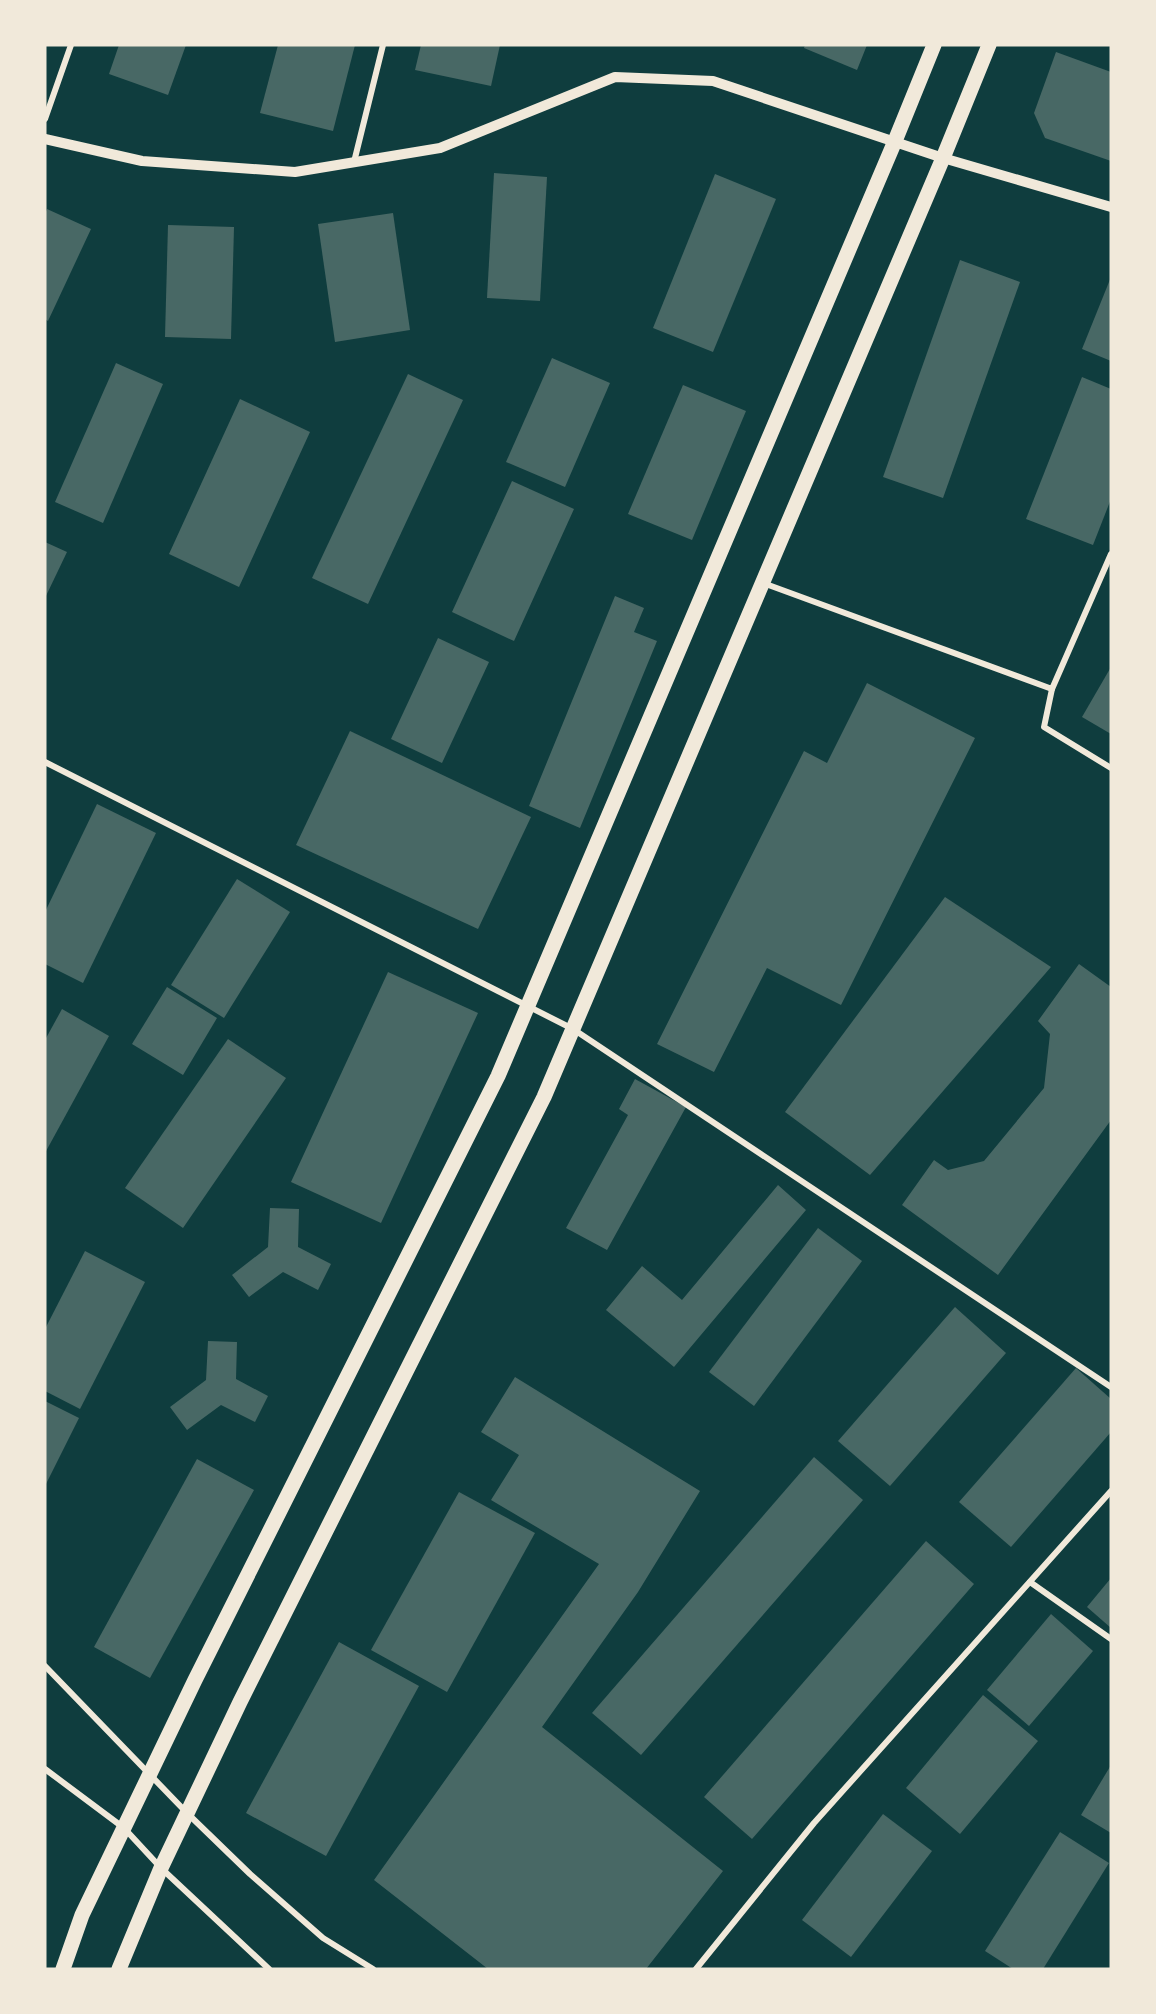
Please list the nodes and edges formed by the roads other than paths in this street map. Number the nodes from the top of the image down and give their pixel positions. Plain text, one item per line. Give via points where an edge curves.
1 (71, 45) edge
2 (383, 45) edge
3 (934, 45) edge
4 (988, 45) edge
5 (45, 119) edge
6 (45, 138) edge
7 (895, 141) junction
8 (943, 158) junction
9 (354, 162) junction
10 (1111, 207) edge
11 (1111, 554) edge
12 (762, 583) junction
13 (1052, 689) junction
14 (45, 762) edge
15 (1111, 768) edge
16 (529, 1005) junction
17 (573, 1029) junction
18 (1111, 1387) edge
19 (1111, 1491) edge
20 (1030, 1582) junction
21 (1111, 1639) edge
22 (45, 1666) edge
23 (45, 1768) edge
24 (151, 1774) junction
25 (187, 1813) junction
26 (124, 1828) junction
27 (161, 1868) junction
28 (63, 1969) edge
29 (119, 1969) edge
30 (269, 1969) edge
31 (373, 1969) edge
32 (696, 1969) edge

1 - 5 street
2 - 9 street
3 - 7 main road
4 - 8 main road
6 - 9 street via 142,161 294,172
7 - 8 street
7 - 9 street via 713,81 615,77 440,148
7 - 16 main road
8 - 10 street
8 - 12 main road
11 - 13 street
12 - 13 street
12 - 17 main road
13 - 15 street via 1044,727
14 - 16 street
16 - 17 street
16 - 24 main road via 498,1076
17 - 18 street
17 - 25 main road via 544,1097
19 - 20 street
20 - 21 street
20 - 32 street via 814,1823
22 - 24 street
23 - 26 street
24 - 25 street
24 - 26 main road
25 - 27 main road
25 - 31 street via 323,1938
26 - 27 street
26 - 28 main road via 82,1915
27 - 29 main road
27 - 30 street

